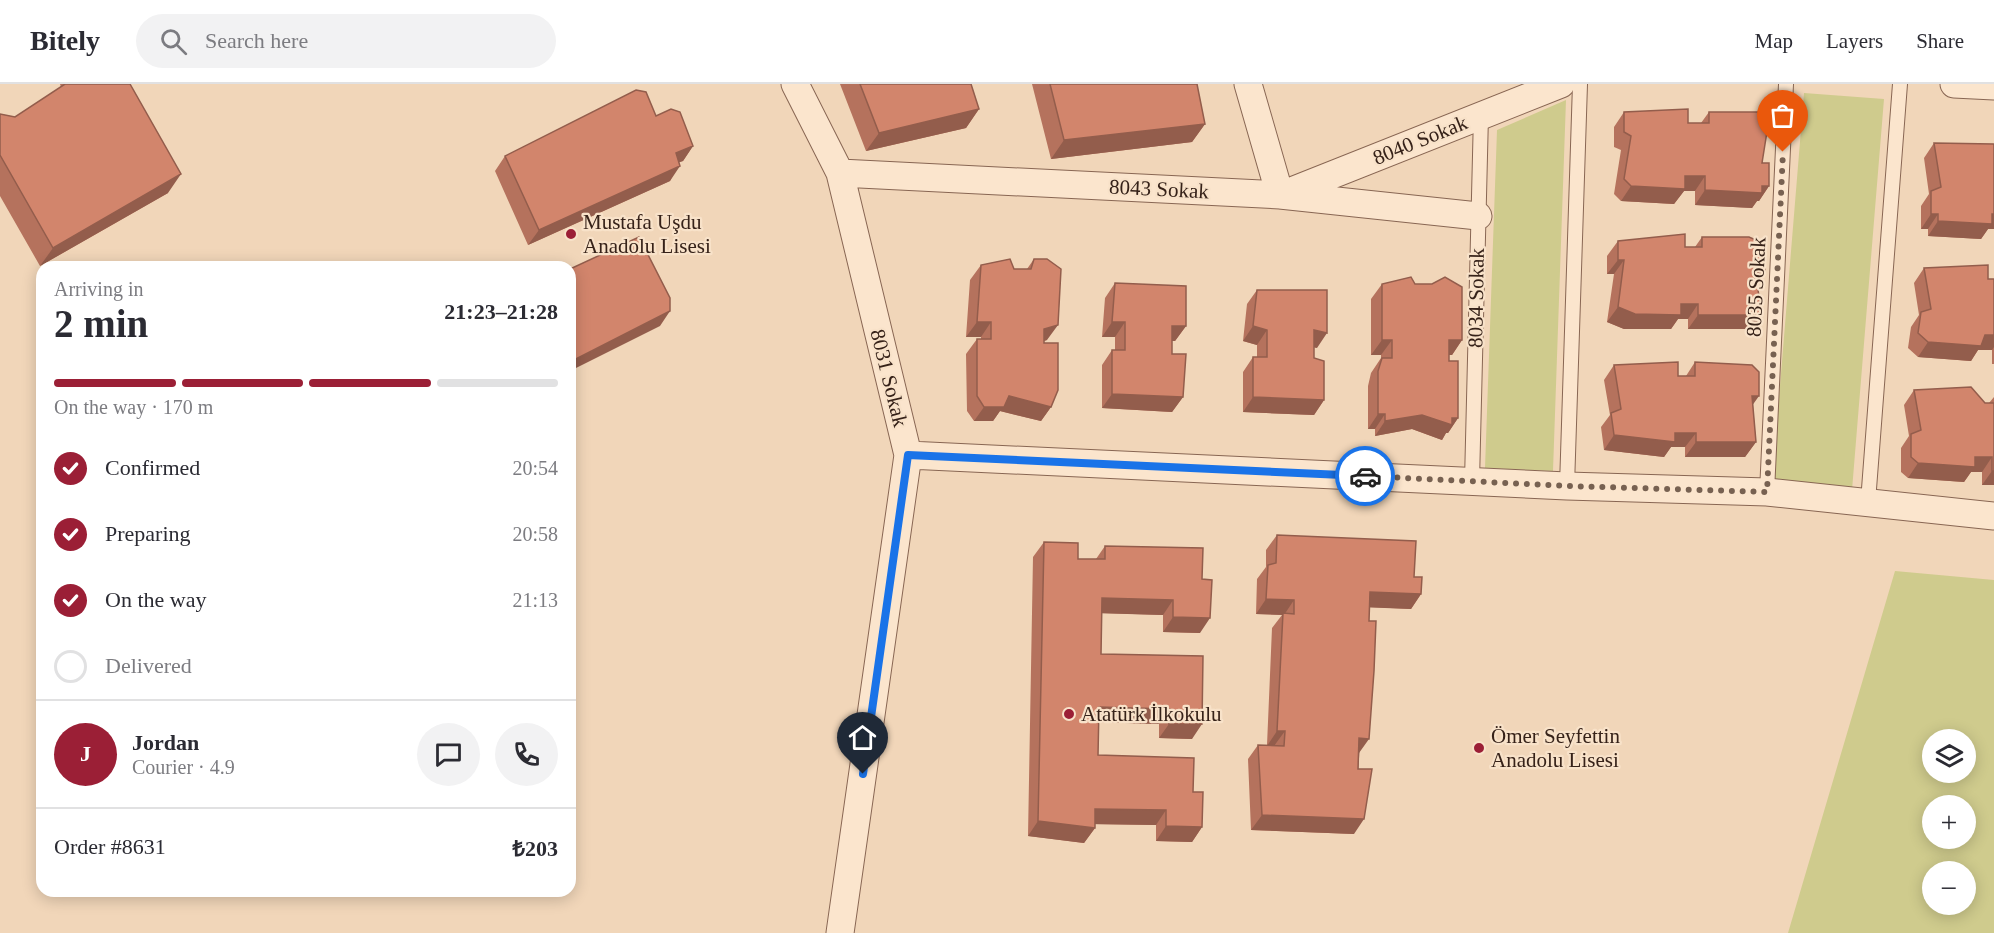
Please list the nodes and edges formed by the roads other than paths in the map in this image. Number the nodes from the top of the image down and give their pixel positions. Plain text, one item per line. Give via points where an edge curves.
1 (795, 84) edge
2 (1248, 84) edge
3 (1561, 84) edge
4 (1580, 84) edge
5 (1786, 84) edge
6 (1900, 84) edge
7 (1954, 84) edge
8 (1994, 86) edge
9 (1529, 90) edge
10 (1481, 116) junction
11 (840, 173) junction
12 (1280, 195) junction
13 (1478, 216) junction
14 (908, 455) junction
15 (1472, 481) junction
16 (1568, 486) junction
17 (1767, 492) junction
18 (1868, 502) junction
19 (1994, 516) edge
20 (840, 933) edge

1 - 11 street, 8031 Sokak
2 - 12 street
3 - 9 street, 8040 Sokak
4 - 16 lane
5 - 17 lane, 8035 Sokak
6 - 18 lane
7 - 8 street
9 - 10 street, 8040 Sokak
10 - 12 street, 8040 Sokak
10 - 13 lane, 8034 Sokak
11 - 12 street, 8043 Sokak
11 - 14 street, 8031 Sokak
12 - 13 street, 8043 Sokak
13 - 15 lane, 8034 Sokak
14 - 15 street
14 - 20 street, 8031 Sokak
15 - 16 street
16 - 17 street
17 - 18 street
18 - 19 street

